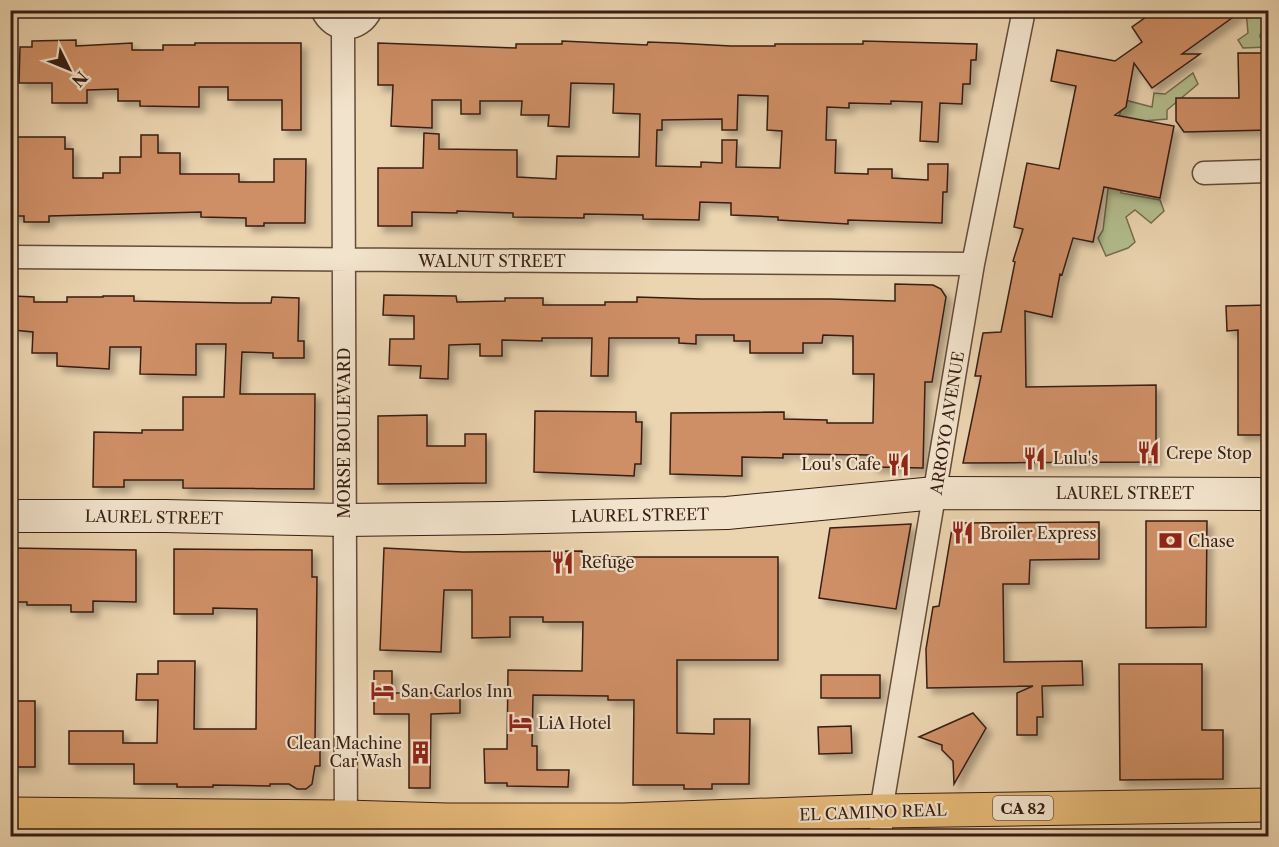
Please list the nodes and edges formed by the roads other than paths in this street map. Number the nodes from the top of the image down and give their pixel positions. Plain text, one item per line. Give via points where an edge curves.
1 (322, 10) edge
2 (371, 10) edge
3 (1024, 10) edge
4 (343, 29) junction
5 (1269, 171) edge
6 (1204, 173) dead end
7 (10, 257) edge
8 (343, 258) junction
9 (973, 264) junction
10 (935, 493) junction
11 (1269, 494) edge
12 (10, 516) edge
13 (344, 520) junction
14 (1269, 805) edge
15 (10, 814) edge
16 (881, 824) edge
17 (346, 827) edge

1 - 4 street via 327,20
2 - 4 street via 360,25
3 - 9 street, ARROYO AVENUE
4 - 8 street, MORSE BOULEVARD
5 - 6 street
7 - 8 street, WALNUT STREET
8 - 9 street, WALNUT STREET
8 - 13 street, MORSE BOULEVARD
9 - 10 street, ARROYO AVENUE
10 - 11 street, LAUREL STREET
10 - 13 street, LAUREL STREET via 727,513
10 - 16 street, ARROYO AVENUE
12 - 13 street, LAUREL STREET
13 - 17 street, MORSE BOULEVARD
14 - 16 main road, EL CAMINO REAL / CA 82
15 - 17 main road, EL CAMINO REAL / CA 82
16 - 17 main road, EL CAMINO REAL / CA 82 via 447,820

